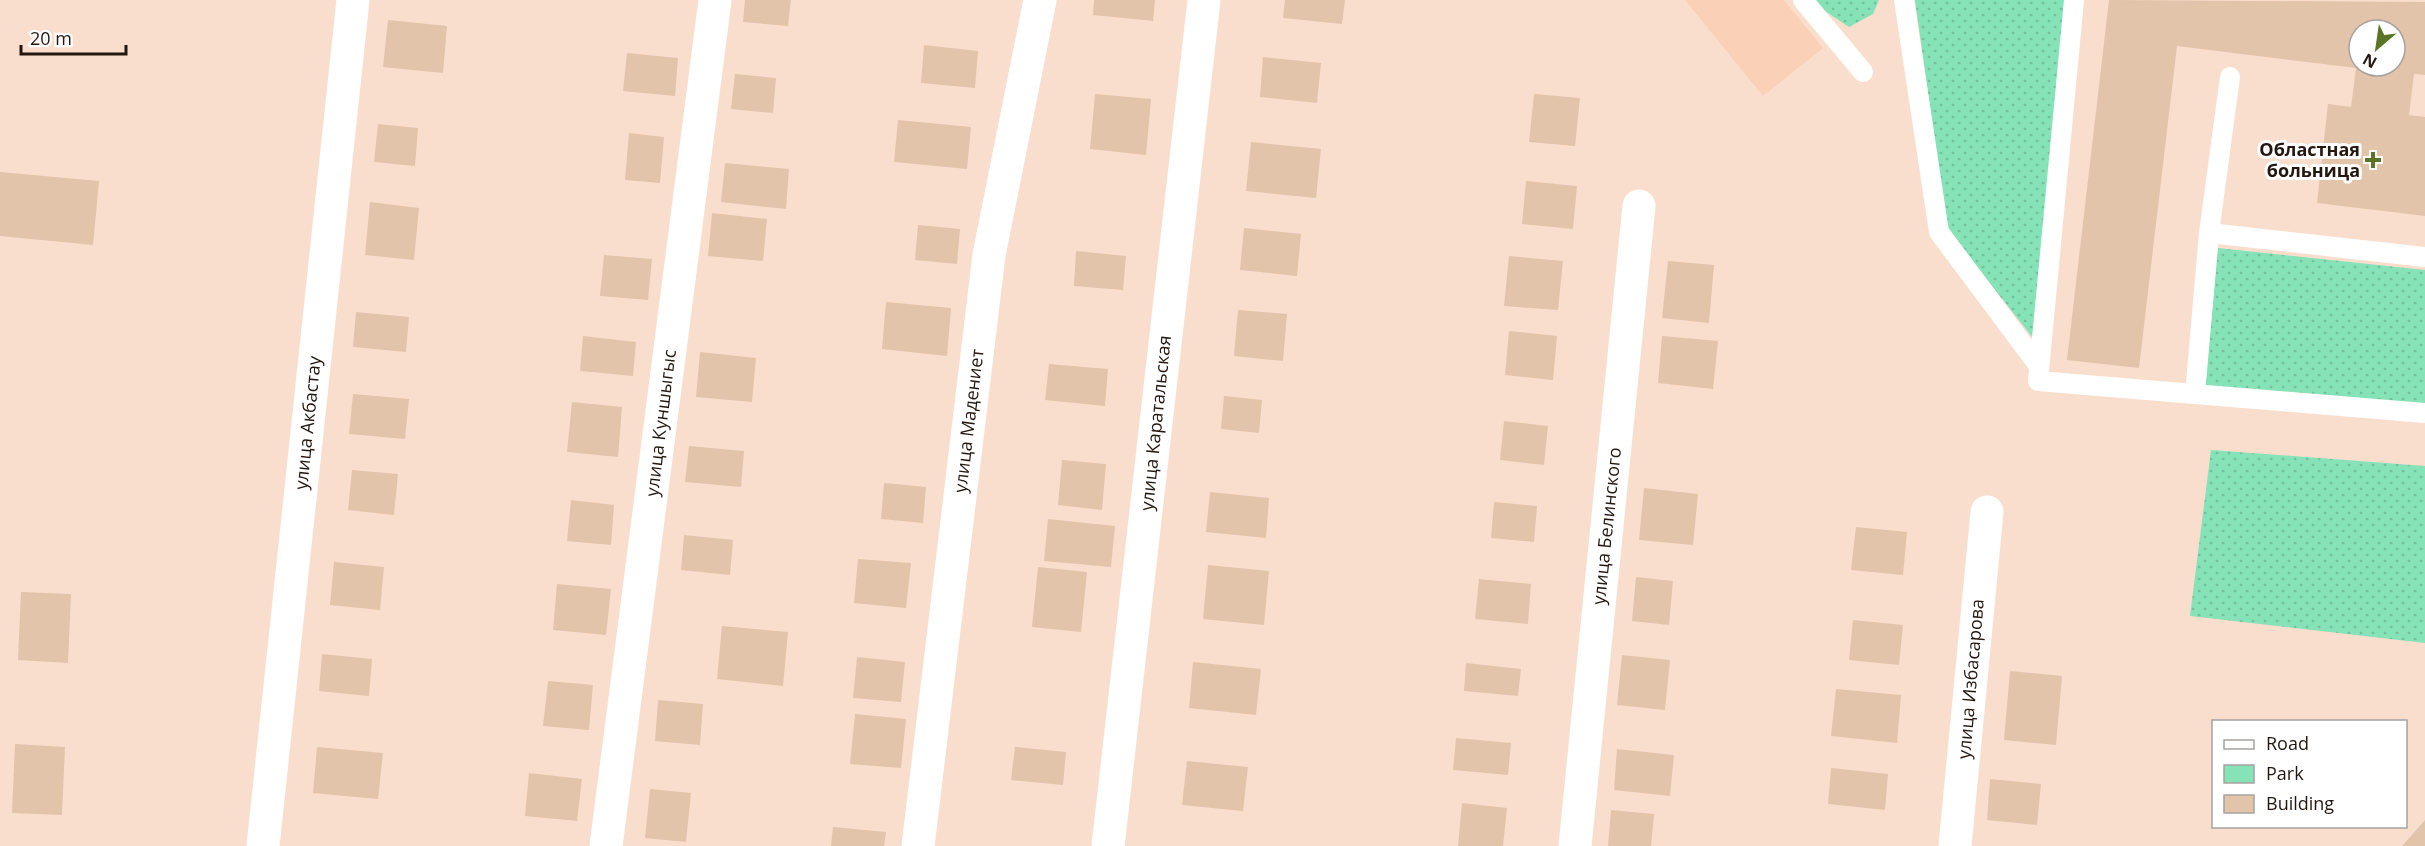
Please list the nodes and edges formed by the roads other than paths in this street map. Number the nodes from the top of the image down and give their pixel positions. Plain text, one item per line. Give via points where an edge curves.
1 (353, 0) edge
2 (715, 0) edge
3 (1040, 0) edge
4 (1204, 0) edge
5 (1803, 0) edge
6 (1904, 0) edge
7 (2074, 0) edge
8 (1863, 72) dead end
9 (2230, 77) dead end
10 (1639, 206) dead end
11 (2209, 233) junction
12 (2425, 257) edge
13 (2039, 366) junction
14 (2195, 394) junction
15 (2425, 413) edge
16 (1987, 512) dead end
17 (263, 846) edge
18 (606, 846) edge
19 (918, 846) edge
20 (1108, 846) edge
21 (1575, 846) edge
22 (1955, 846) edge

1 - 17 street, улица Акбастау
2 - 18 street, улица Куншыгыс
3 - 19 street, улица Мадениет via 989,255
4 - 20 street, улица Каратальская
5 - 8 lane
6 - 13 lane via 1939,232
7 - 13 lane
9 - 11 lane
10 - 21 street, улица Белинского
11 - 12 lane
11 - 14 lane
13 - 14 lane via 2038,381
14 - 15 lane
16 - 22 street, улица Избасарова

